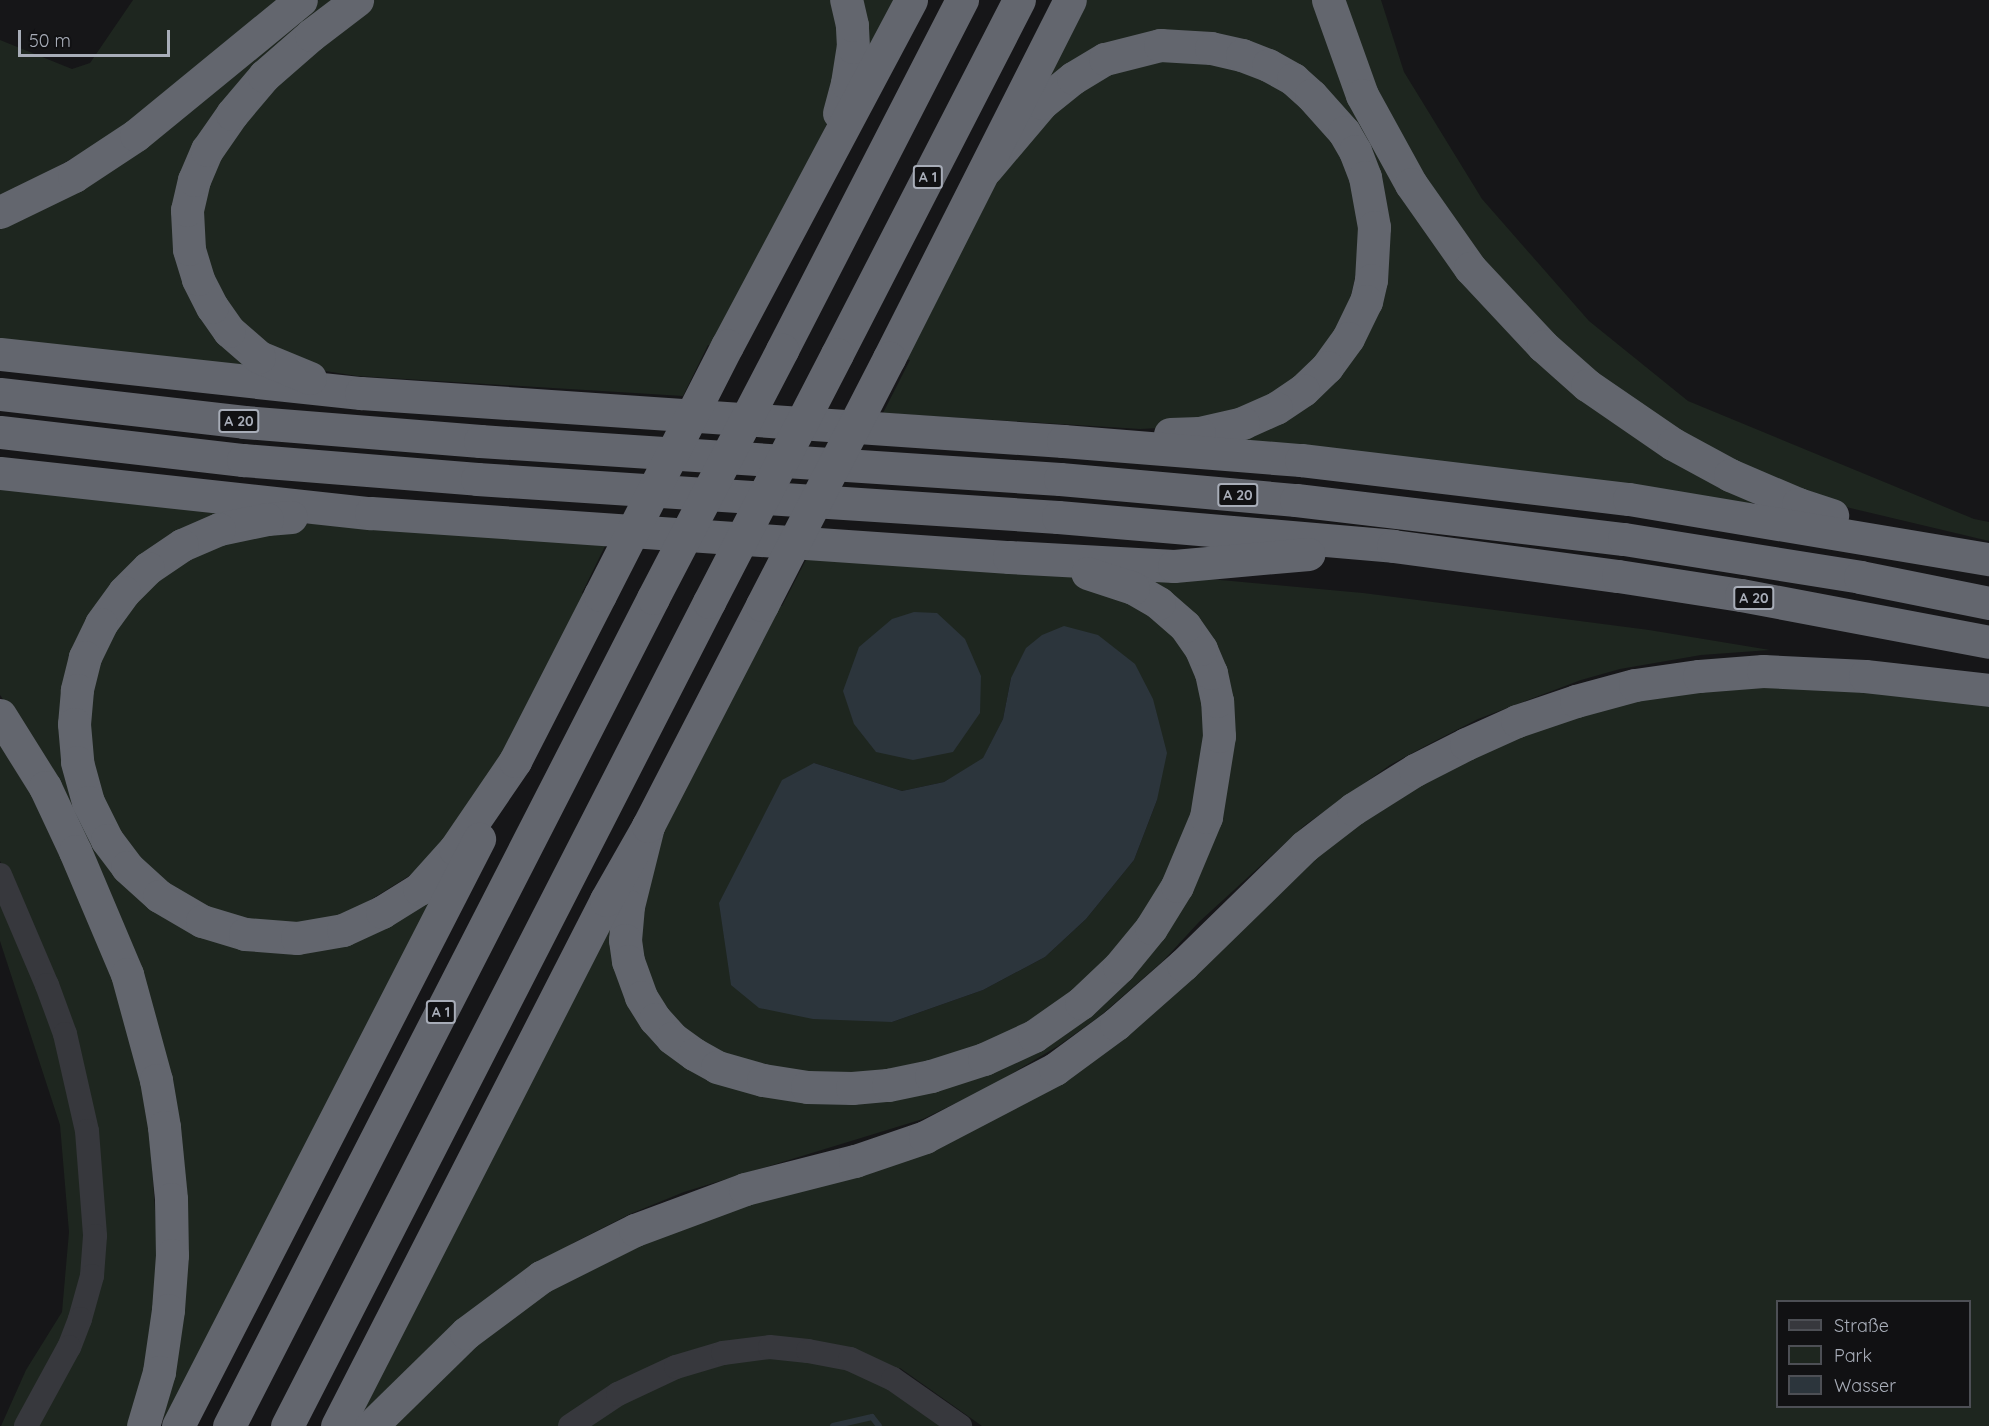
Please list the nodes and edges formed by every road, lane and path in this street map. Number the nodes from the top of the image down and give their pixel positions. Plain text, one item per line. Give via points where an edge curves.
1 (301, 0) edge
2 (357, 0) edge
3 (846, 0) edge
4 (911, 0) edge
5 (962, 0) edge
6 (1019, 0) edge
7 (1070, 0) edge
8 (1328, 0) edge
9 (986, 169) junction
10 (806, 195) junction
11 (0, 212) edge
12 (0, 354) edge
13 (361, 393) junction
14 (0, 394) edge
15 (0, 432) edge
16 (1064, 441) junction
17 (0, 473) edge
18 (371, 513) junction
19 (1916, 545) junction
20 (1393, 546) junction
21 (1009, 557) junction
22 (1989, 559) edge
23 (1989, 603) edge
24 (1989, 642) edge
25 (1989, 690) edge
26 (0, 715) edge
27 (514, 761) junction
28 (648, 826) junction
29 (0, 876) edge
30 (26, 1426) edge
31 (143, 1426) edge
32 (178, 1426) edge
33 (229, 1426) edge
34 (287, 1426) edge
35 (337, 1426) edge
36 (371, 1426) edge
37 (570, 1426) edge
38 (960, 1426) edge

1 - 11 highway via 136,135 74,176
2 - 13 highway via 264,76 232,114 207,150 194,180 188,210 189,249 198,279 229,331 259,357 290,372
3 - 10 highway via 853,47 847,83
4 - 10 highway
5 - 33 highway, A 1, bridge
6 - 34 highway, A 1, bridge
7 - 9 highway
8 - 19 highway via 1362,95 1411,184 1470,268 1543,346 1628,415 1721,470 1798,504
9 - 16 highway via 1042,103 1072,78 1105,59 1160,45 1211,48 1242,55 1293,79 1329,112 1355,151 1365,177 1374,227 1374,260 1366,301 1348,339 1303,390 1243,423 1199,433
9 - 28 highway, bridge
10 - 27 highway, bridge
12 - 13 highway
13 - 16 highway
14 - 23 highway, A 20 via 244,422 1060,479 1308,501 1624,538
15 - 20 highway, A 20 via 278,463 1058,517
16 - 19 highway via 1301,460 1525,485
17 - 18 highway
18 - 21 highway
18 - 27 highway via 267,519 219,529 182,545 148,568 124,592 101,624 85,657 74,724 77,762 87,802 107,840 159,896 202,921 245,934 297,938 343,930 419,889 455,849
19 - 22 highway
20 - 21 highway via 1174,566
20 - 24 highway, A 20 via 1741,595
21 - 28 highway via 1106,577 1159,603 1185,626 1201,649 1212,673 1217,701 1219,736 1214,780 1193,854 1151,928 1119,967 1081,1003 1034,1036 984,1059 888,1085 807,1087 763,1080 717,1066 672,1038 655,1019 641,997 628,960 628,906
25 - 36 highway via 1864,676 1763,671 1699,676 1635,685 1576,701 1466,744 1353,809 1305,846 1183,965 1116,1024 1055,1069 925,1137 855,1161 744,1189 635,1230 541,1277 466,1333
26 - 31 highway via 45,788 75,851 127,974 156,1080 167,1157 172,1255 159,1371
27 - 32 highway via 498,804
28 - 35 highway via 600,911
29 - 30 street via 65,1034 87,1131 95,1236 92,1276 80,1318 69,1347
37 - 38 street via 618,1394 676,1367 723,1353 770,1347 850,1359 893,1379

